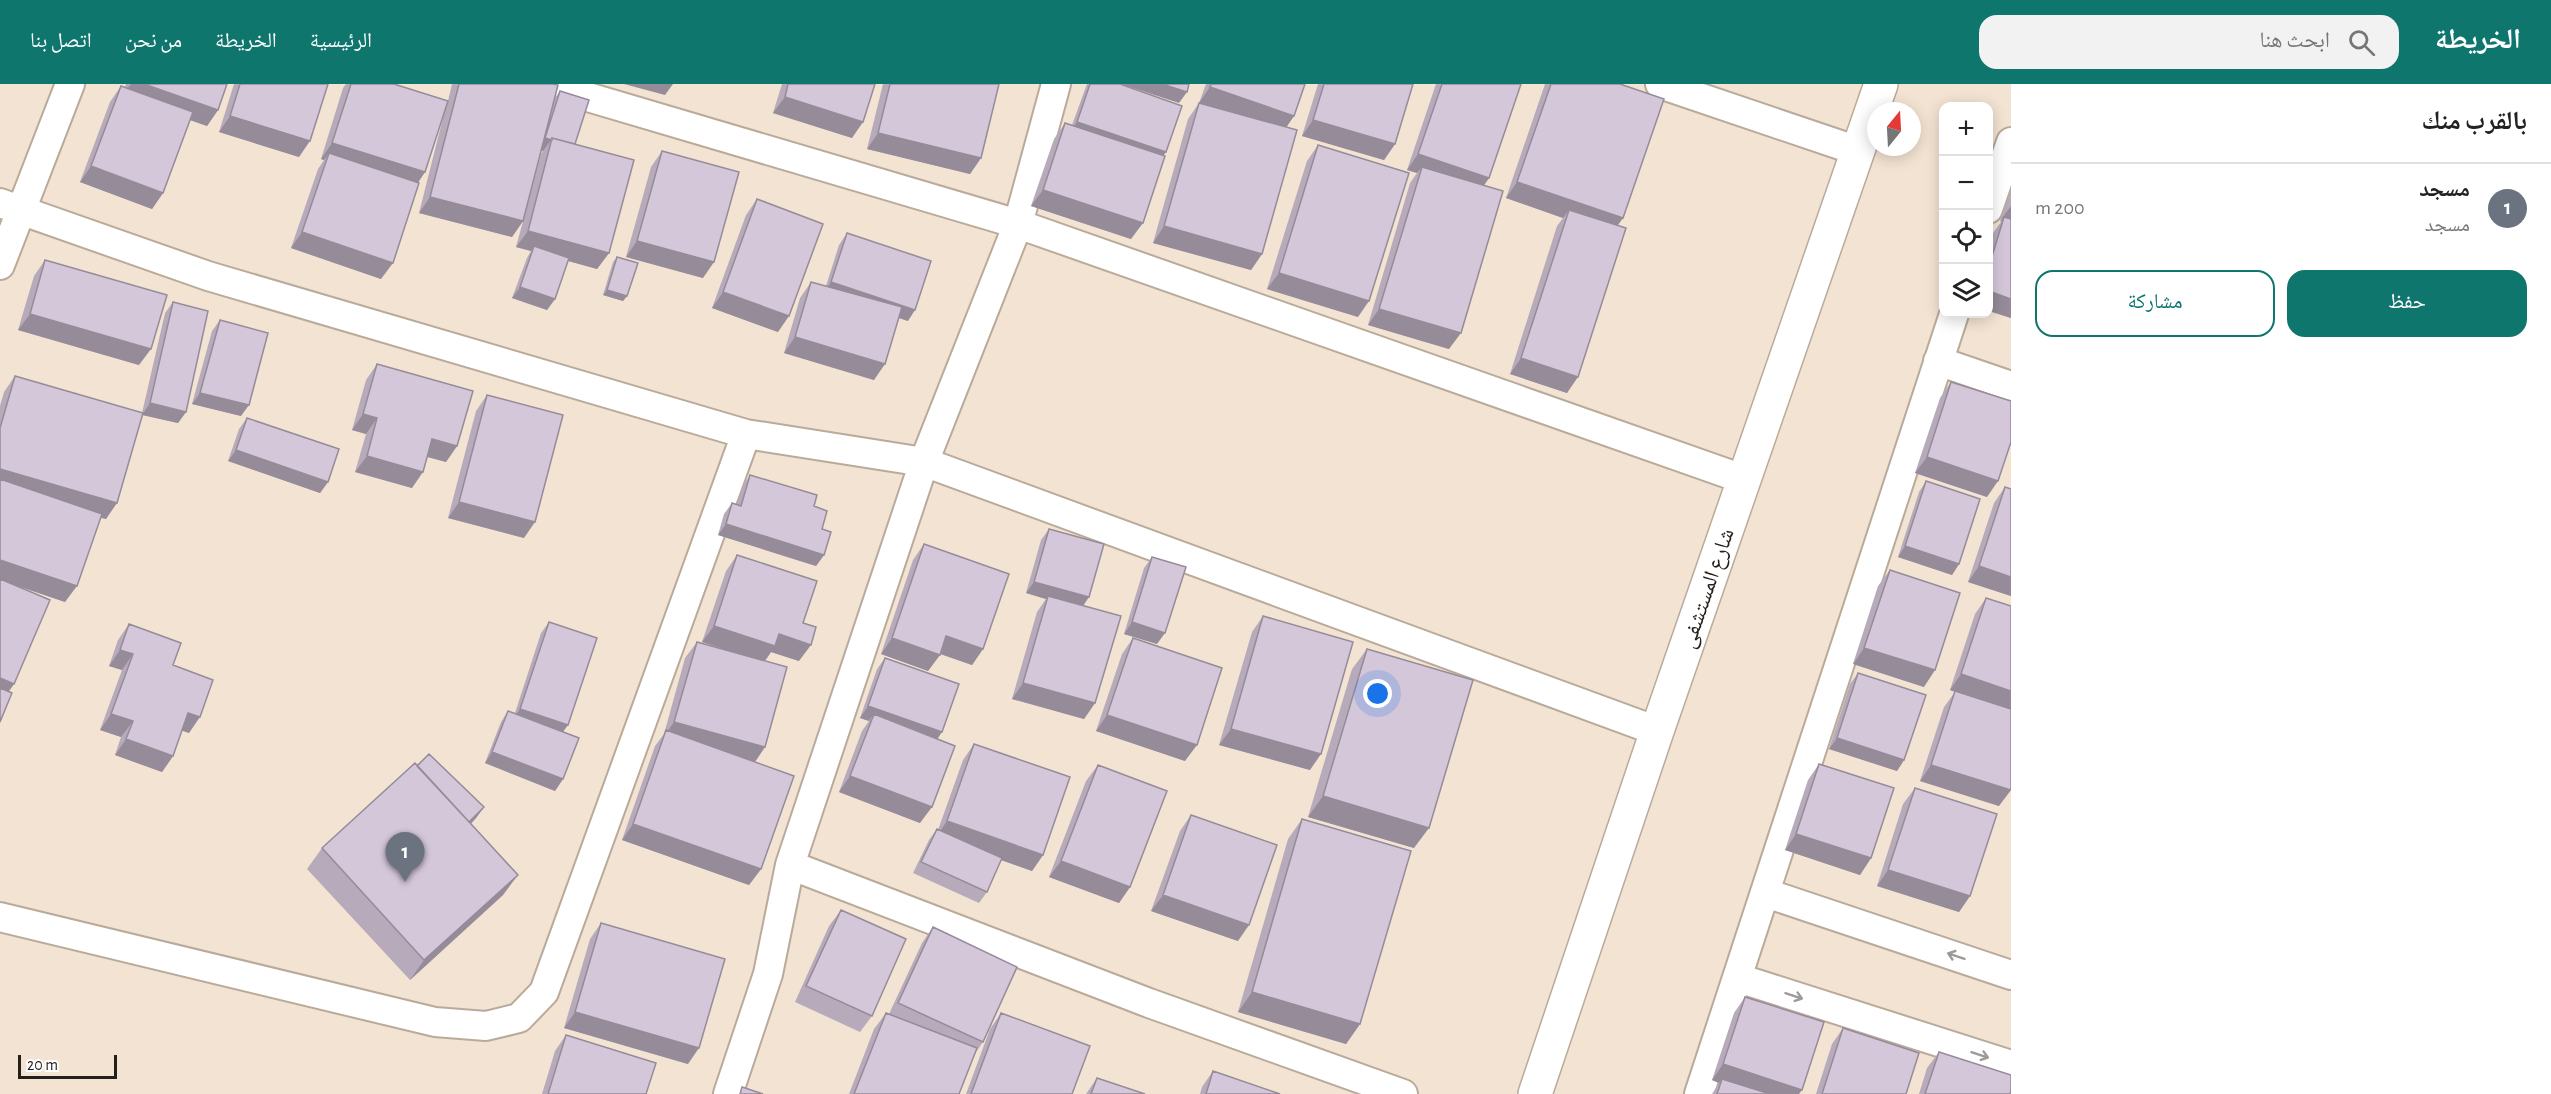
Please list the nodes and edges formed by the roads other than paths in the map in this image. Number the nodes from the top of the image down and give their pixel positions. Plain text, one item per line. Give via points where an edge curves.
1 (69, 84) edge
2 (544, 84) edge
3 (1056, 84) edge
4 (1660, 84) edge
5 (1881, 84) edge
6 (2011, 142) edge
7 (1858, 151) junction
8 (1993, 197) edge
9 (11, 208) edge
10 (1018, 224) junction
11 (0, 265) edge
12 (1953, 318) edge
13 (1938, 361) junction
14 (2011, 386) edge
15 (746, 434) junction
16 (924, 462) junction
17 (1743, 478) junction
18 (1657, 731) junction
19 (790, 865) junction
20 (1766, 893) junction
21 (0, 917) edge
22 (2011, 975) edge
23 (1738, 978) junction
24 (2011, 1065) edge
25 (728, 1094) edge
26 (1403, 1094) edge
27 (1535, 1094) edge
28 (1699, 1094) edge

1 - 9 street
2 - 10 street
3 - 10 street
4 - 7 street
5 - 7 highway, شارع المستشفى
6 - 8 street
7 - 17 highway, شارع المستشفى
9 - 11 street
9 - 15 street via 208,276
10 - 16 street
10 - 17 street
12 - 13 street
13 - 14 street
13 - 20 street
15 - 16 street
15 - 21 street via 544,992 519,1018 486,1026 435,1022
16 - 18 street
16 - 19 street
17 - 18 highway, شارع المستشفى
18 - 27 highway, شارع المستشفى
19 - 25 street via 768,974
19 - 26 street via 1149,1003
22 -> 20 street
20 - 23 street
23 -> 24 street
23 - 28 street

